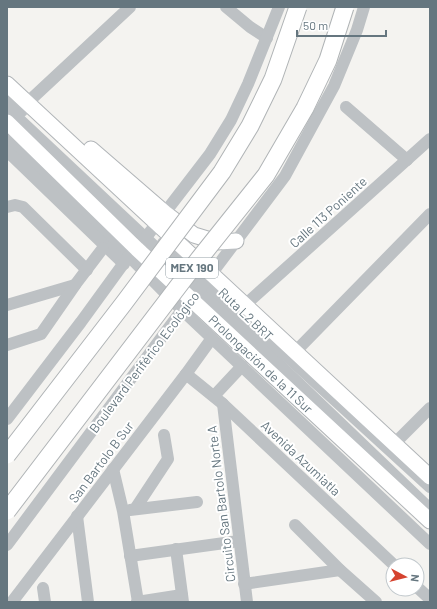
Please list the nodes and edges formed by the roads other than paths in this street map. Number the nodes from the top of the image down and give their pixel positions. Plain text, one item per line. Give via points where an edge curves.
1 (130, 7) edge
2 (226, 7) edge
3 (279, 7) edge
4 (298, 7) edge
5 (345, 7) edge
6 (364, 7) edge
7 (267, 38) junction
8 (7, 84) edge
9 (7, 97) edge
10 (346, 107) dead end
11 (13, 111) edge
12 (430, 139) edge
13 (7, 140) edge
14 (7, 151) edge
15 (407, 160) junction
16 (7, 207) edge
17 (430, 214) edge
18 (144, 239) junction
19 (236, 241) junction
20 (103, 248) dead end
21 (87, 270) junction
22 (75, 285) junction
23 (198, 291) junction
24 (7, 305) edge
25 (245, 305) junction
26 (212, 338) junction
27 (7, 345) edge
28 (295, 352) junction
29 (242, 366) junction
30 (186, 374) junction
31 (218, 400) junction
32 (430, 408) edge
33 (7, 419) edge
34 (164, 435) dead end
35 (394, 444) junction
36 (7, 455) edge
37 (113, 469) junction
38 (430, 484) edge
39 (414, 500) junction
40 (197, 502) dead end
41 (430, 509) edge
42 (129, 510) junction
43 (7, 511) edge
44 (398, 515) junction
45 (77, 516) junction
46 (430, 521) edge
47 (295, 525) dead end
48 (239, 541) junction
49 (430, 544) edge
50 (7, 545) edge
51 (176, 549) junction
52 (130, 556) junction
53 (385, 557) edge
54 (340, 570) junction
55 (244, 584) junction
56 (43, 588) dead end
57 (183, 599) edge
58 (12, 602) edge
59 (45, 602) edge
60 (88, 602) edge
61 (137, 602) edge
62 (247, 602) edge
63 (376, 602) edge

1 - 11 street
2 - 7 street
3 - 7 street
4 - 36 highway, MEX 190, bridge via 273,79 250,126 222,172
5 - 43 highway, Boulevard Periférico Ecológico / MEX 190, bridge via 328,60 305,108 266,174
6 - 19 street, Boulevard Periférico Ecológico via 334,86 285,176
7 - 18 street via 231,120 210,154
8 - 11 main road, Prolongación de la 11 Sur
9 - 11 street
10 - 15 street
11 - 18 main road, Prolongación de la 11 Sur
11 - 18 street
11 - 18 main road via 50,114
12 - 15 street, Calle 113 Poniente
13 - 18 street
14 - 18 street
15 - 25 street, Calle 113 Poniente
16 - 21 street via 23,207
17 - 28 street
18 - 19 main road via 194,235 217,242
18 - 23 main road, Prolongación de la 11 Sur
18 - 23 main road, Prolongación de la 11 Sur
18 - 33 street
19 - 23 street, Boulevard Periférico Ecológico
20 - 21 street
21 - 22 street
22 - 24 street
22 - 27 street via 41,334
23 - 25 main road, Prolongación de la 11 Sur
23 - 26 street
23 - 38 street, Ruta L2 BRT
23 - 39 main road, Prolongación de la 11 Sur
23 - 50 street, Boulevard Periférico Ecológico
25 - 28 main road, Prolongación de la 11 Sur
26 - 29 street
26 - 30 street, San Bartolo B Sur
28 - 35 main road, Prolongación de la 11 Sur
29 - 31 street
29 - 44 street
30 - 31 street, Avenida Azumiatla
30 - 37 street, San Bartolo B Sur
31 - 48 street, Circuito San Bartolo Norte A
31 - 53 street, Avenida Azumiatla
32 - 35 street
34 - 42 street via 168,459
35 - 38 main road, Prolongación de la 11 Sur
37 - 42 street
37 - 45 street, San Bartolo B Sur
38 - 39 street
39 - 41 street
39 - 44 street
39 - 46 main road, Prolongación de la 11 Sur
40 - 42 street
42 - 52 street
44 - 49 street
45 - 58 street, San Bartolo B Sur
45 - 60 street
47 - 54 street
48 - 51 street
48 - 55 street, Circuito San Bartolo Norte A
51 - 52 street
51 - 57 street
52 - 61 street
54 - 55 street
54 - 63 street
55 - 62 street, Circuito San Bartolo Norte A
56 - 59 street
57 - 61 street

